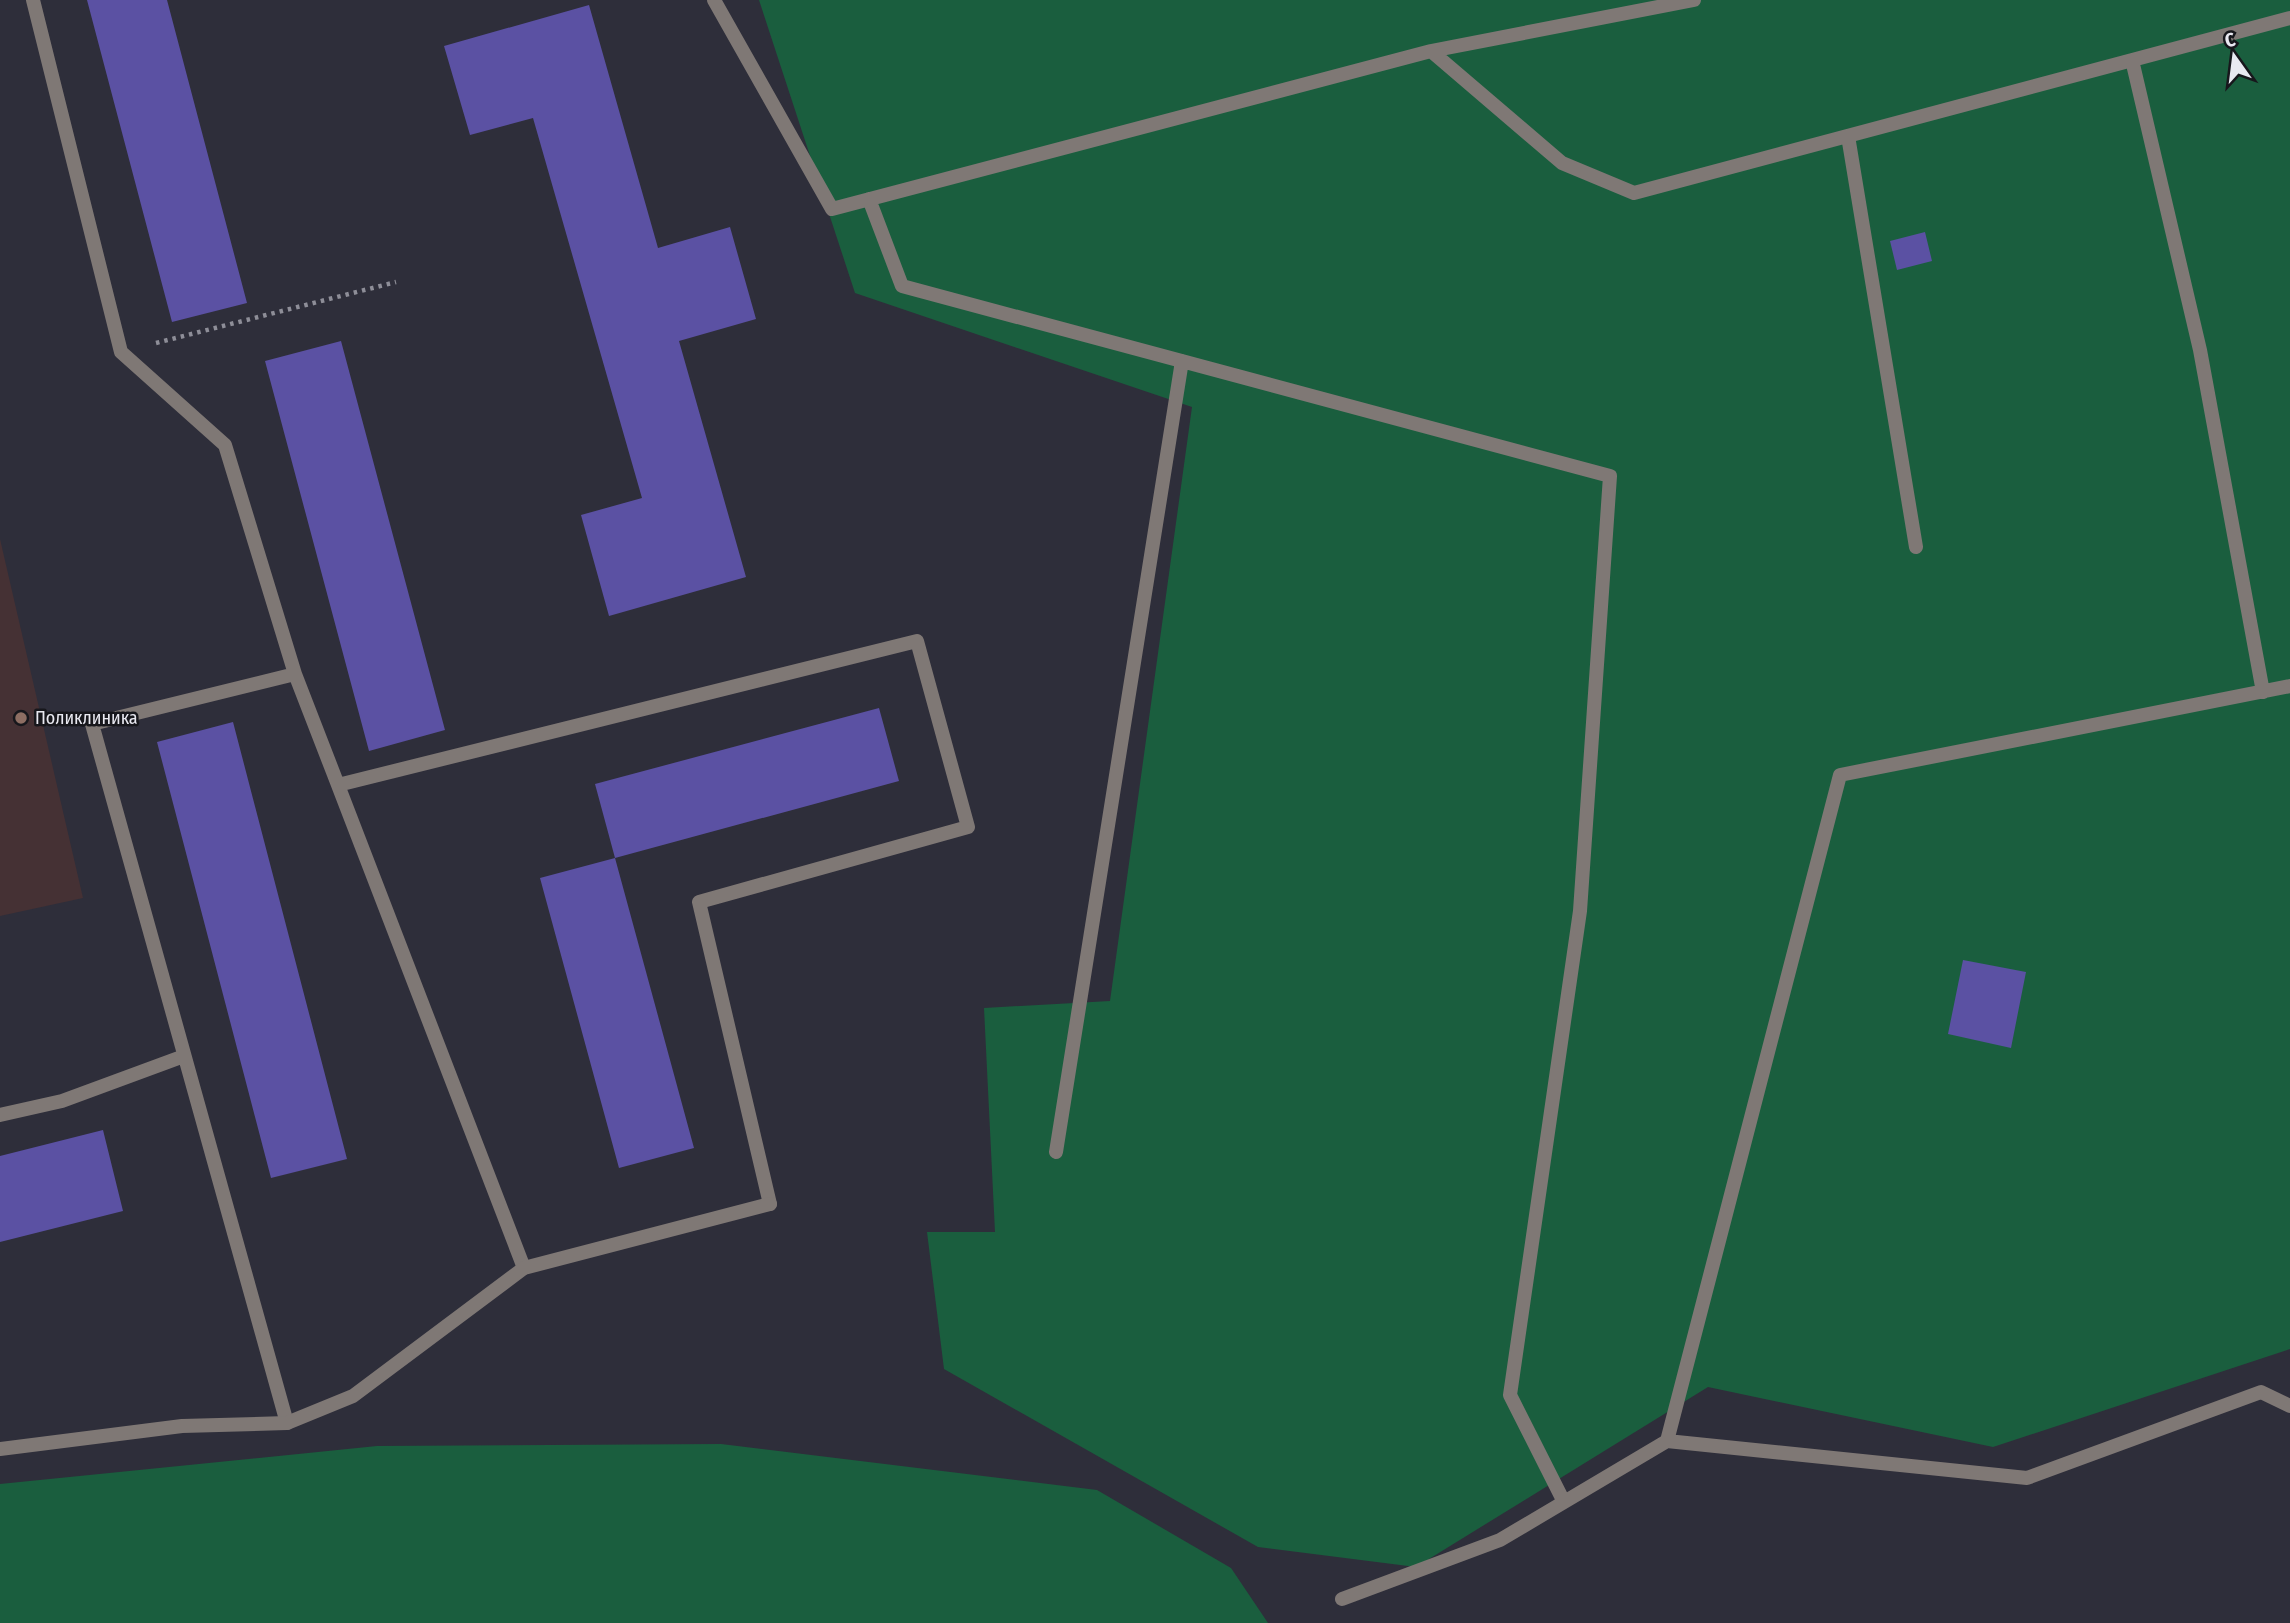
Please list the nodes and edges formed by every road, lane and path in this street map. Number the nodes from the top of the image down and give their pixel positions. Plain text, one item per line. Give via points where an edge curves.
1 (33, 0) edge
2 (714, 0) edge
3 (1694, 0) edge
4 (2290, 18) edge
5 (1432, 51) junction
6 (2132, 60) junction
7 (1848, 136) junction
8 (869, 199) junction
9 (396, 282) dead end
10 (121, 352) junction
11 (1182, 361) junction
12 (1916, 547) dead end
13 (295, 674) junction
14 (2290, 686) edge
15 (2263, 692) junction
16 (338, 785) junction
17 (184, 1056) junction
18 (0, 1115) edge
19 (1056, 1152) dead end
20 (524, 1268) junction
21 (2290, 1406) edge
22 (287, 1423) junction
23 (1667, 1441) junction
24 (0, 1449) edge
25 (1564, 1502) junction
26 (1342, 1599) dead end

1 - 10 street
2 - 8 street via 832,209
3 - 5 street
4 - 6 street
5 - 7 street via 1562,163 1634,193
5 - 8 street
6 - 7 street
6 - 15 street via 2200,351
7 - 12 street
8 - 11 street via 902,286
9 - 10 path
10 - 13 street via 225,445
11 - 19 street
11 - 25 street via 1610,476 1580,911 1510,1395
13 - 16 street
13 - 17 street via 92,724
14 - 15 street
15 - 23 street via 1840,775
16 - 20 street
16 - 20 street via 917,641 968,827 699,902 770,1205
17 - 18 street via 62,1101
17 - 22 street
20 - 22 street via 354,1396
21 - 23 street via 2261,1392 2027,1478
22 - 24 street via 182,1426
23 - 25 street
25 - 26 street via 1500,1540

